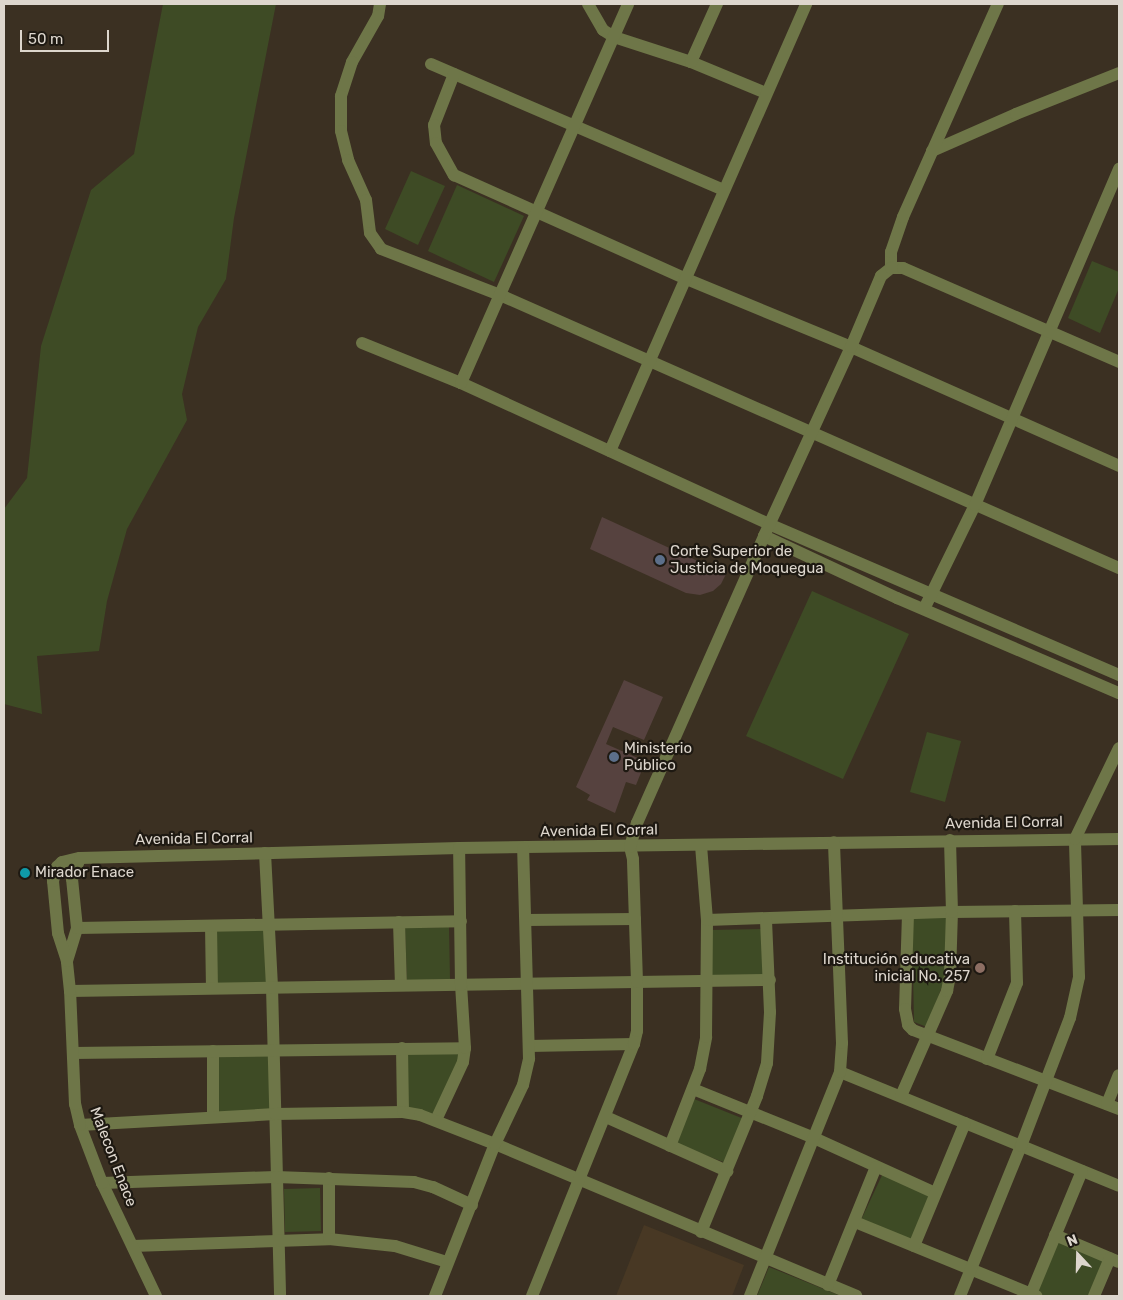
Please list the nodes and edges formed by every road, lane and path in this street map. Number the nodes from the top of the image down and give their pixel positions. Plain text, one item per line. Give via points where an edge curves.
1 (380, 4) edge
2 (588, 4) edge
3 (628, 4) edge
4 (717, 4) edge
5 (806, 4) edge
6 (998, 4) edge
7 (614, 37) junction
8 (691, 62) junction
9 (431, 64) dead end
10 (1119, 73) edge
11 (454, 74) junction
12 (766, 93) junction
13 (573, 127) junction
14 (932, 151) junction
15 (1119, 168) edge
16 (723, 190) junction
17 (536, 211) junction
18 (891, 268) junction
19 (684, 278) junction
20 (500, 295) junction
21 (1049, 331) junction
22 (362, 343) dead end
23 (851, 347) junction
24 (648, 362) junction
25 (1119, 362) edge
26 (461, 383) junction
27 (1012, 418) junction
28 (814, 432) junction
29 (610, 451) junction
30 (1119, 466) edge
31 (975, 505) junction
32 (771, 525) junction
33 (764, 536) junction
34 (1119, 568) edge
35 (930, 593) junction
36 (924, 609) junction
37 (1119, 675) edge
38 (1119, 693) edge
39 (1119, 748) edge
40 (1075, 839) junction
41 (1119, 839) edge
42 (950, 840) junction
43 (834, 842) junction
44 (700, 845) junction
45 (630, 847) junction
46 (459, 848) junction
47 (523, 848) junction
48 (264, 853) junction
49 (80, 858) junction
50 (1077, 910) junction
51 (1119, 910) edge
52 (1015, 911) junction
53 (952, 912) junction
54 (908, 914) junction
55 (837, 915) junction
56 (635, 919) junction
57 (766, 919) junction
58 (526, 920) junction
59 (707, 920) junction
60 (461, 921) junction
61 (399, 922) junction
62 (210, 926) junction
63 (268, 926) junction
64 (76, 928) junction
65 (67, 961) junction
66 (770, 980) junction
67 (707, 981) junction
68 (637, 982) junction
69 (528, 983) junction
70 (401, 985) junction
71 (461, 985) junction
72 (272, 987) junction
73 (212, 988) junction
74 (70, 991) junction
75 (928, 1034) junction
76 (634, 1044) junction
77 (529, 1046) junction
78 (402, 1048) junction
79 (465, 1048) junction
80 (273, 1050) junction
81 (213, 1051) junction
82 (73, 1053) junction
83 (987, 1059) junction
84 (840, 1072) junction
85 (1119, 1075) edge
86 (1046, 1081) junction
87 (693, 1089) junction
88 (901, 1096) junction
89 (1113, 1107) edge
90 (403, 1112) junction
91 (751, 1112) junction
92 (275, 1114) junction
93 (214, 1116) junction
94 (606, 1117) junction
95 (436, 1120) junction
96 (965, 1123) junction
97 (80, 1125) junction
98 (814, 1138) junction
99 (495, 1144) junction
100 (670, 1146) junction
101 (1021, 1146) junction
102 (876, 1167) junction
103 (727, 1171) junction
104 (1082, 1171) junction
105 (276, 1177) junction
106 (329, 1178) junction
107 (579, 1179) junction
108 (102, 1183) junction
109 (1119, 1186) edge
110 (935, 1193) junction
111 (472, 1204) junction
112 (855, 1222) junction
113 (701, 1232) junction
114 (1055, 1235) junction
115 (329, 1239) junction
116 (278, 1240) junction
117 (133, 1246) junction
118 (914, 1246) junction
119 (766, 1259) junction
120 (1115, 1260) edge
121 (447, 1262) junction
122 (971, 1269) junction
123 (828, 1285) junction
124 (1034, 1295) edge
125 (156, 1296) edge
126 (280, 1296) edge
127 (435, 1296) edge
128 (532, 1296) edge
129 (750, 1296) edge
130 (856, 1296) edge
131 (960, 1296) edge
132 (1094, 1296) edge

1 - 20 street via 378,16 352,62 341,96 340,131 348,160 366,200 370,233 381,249
2 - 7 street via 603,30
3 - 7 street
4 - 8 street
5 - 12 street
6 - 14 street
7 - 8 street
7 - 13 street
8 - 12 street
9 - 11 street
10 - 14 street
11 - 13 street
11 - 17 street via 434,125 436,143 444,160 454,175
12 - 16 street
13 - 16 street
13 - 17 street
14 - 18 street via 892,245
15 - 21 street
16 - 19 street
17 - 19 street
17 - 20 street
18 - 21 street via 903,268
18 - 23 street via 881,276
19 - 23 street
19 - 24 street
20 - 24 street
20 - 26 street
21 - 25 street
21 - 27 street
22 - 26 street
23 - 27 street
23 - 28 street
24 - 28 street
24 - 29 street
26 - 29 street
27 - 30 street
27 - 31 street
28 - 31 street
28 - 32 street
29 - 32 street
31 - 34 street
31 - 35 street
32 - 33 street
32 - 35 street
33 - 36 street
33 - 45 street
35 - 36 street
35 - 37 street
36 - 38 street
39 - 40 street
40 - 41 street, Avenida El Corral
40 - 42 street, Avenida El Corral
40 - 50 street
42 - 43 street, Avenida El Corral
42 - 53 street
43 - 44 street, Avenida El Corral
43 - 55 street
44 - 45 street, Avenida El Corral
44 - 59 street
45 - 47 street, Avenida El Corral
45 - 56 street
46 - 47 street, Avenida El Corral
46 - 48 street, Avenida El Corral
46 - 60 street
47 - 58 street
48 - 49 street, Avenida El Corral
48 - 63 street
49 - 64 street, Malecon Enace via 72,879
49 - 65 street, Malecon Enace via 62,862 54,874 58,933
50 - 51 street
50 - 52 street
50 - 86 street via 1079,976 1070,1018
52 - 53 street
52 - 83 street via 1017,983
53 - 54 street
53 - 75 street via 952,957 947,991
54 - 55 street
54 - 75 street via 906,1018 913,1030
55 - 57 street
55 - 84 street via 842,1043
56 - 58 street
56 - 68 street
57 - 59 street
57 - 66 street
58 - 69 street
59 - 67 street
60 - 61 street
60 - 71 street
61 - 63 street
61 - 70 street
62 - 63 street
62 - 64 street
62 - 73 street
63 - 72 street
64 - 65 street, Malecon Enace
65 - 74 street, Malecon Enace
66 - 67 street
66 - 91 street via 768,1055
67 - 68 street
67 - 87 street via 703,1054
68 - 69 street
68 - 76 street
69 - 71 street
69 - 77 street
70 - 71 street
70 - 72 street
71 - 79 street
72 - 73 street
72 - 80 street
73 - 74 street
74 - 82 street, Malecon Enace
75 - 83 street
75 - 88 street
76 - 77 street
76 - 94 street
77 - 99 street via 523,1085
78 - 79 street
78 - 80 street
78 - 90 street
79 - 95 street via 463,1062
80 - 81 street
80 - 92 street
81 - 82 street
81 - 93 street
82 - 97 street, Malecon Enace via 75,1104
83 - 86 street
84 - 88 street
84 - 98 street
85 - 89 street
86 - 89 street
86 - 101 street
87 - 91 street
87 - 100 street
88 - 96 street
90 - 92 street
90 - 95 street
91 - 98 street
91 - 103 street
92 - 93 street
92 - 105 street
93 - 97 street
94 - 100 street
94 - 107 street
95 - 99 street
96 - 101 street
96 - 110 street
97 - 108 street, Malecon Enace
98 - 102 street
98 - 119 street
99 - 107 street
99 - 111 street
100 - 103 street
101 - 104 street
101 - 122 street
102 - 110 street
102 - 112 street
103 - 113 street
104 - 109 street
104 - 114 street
105 - 106 street
105 - 108 street
105 - 116 street
106 - 111 street via 414,1182
106 - 115 street
107 - 113 street
107 - 128 street
108 - 117 street, Malecon Enace
110 - 118 street
111 - 121 street
112 - 118 street
112 - 123 street
113 - 119 street
114 - 120 street
114 - 124 street
115 - 116 street
115 - 121 street via 395,1246
116 - 117 street
116 - 126 street
117 - 125 street, Malecon Enace
118 - 122 street
119 - 123 street
119 - 129 street
120 - 132 street
121 - 127 street
122 - 124 street
122 - 131 street
123 - 130 street

